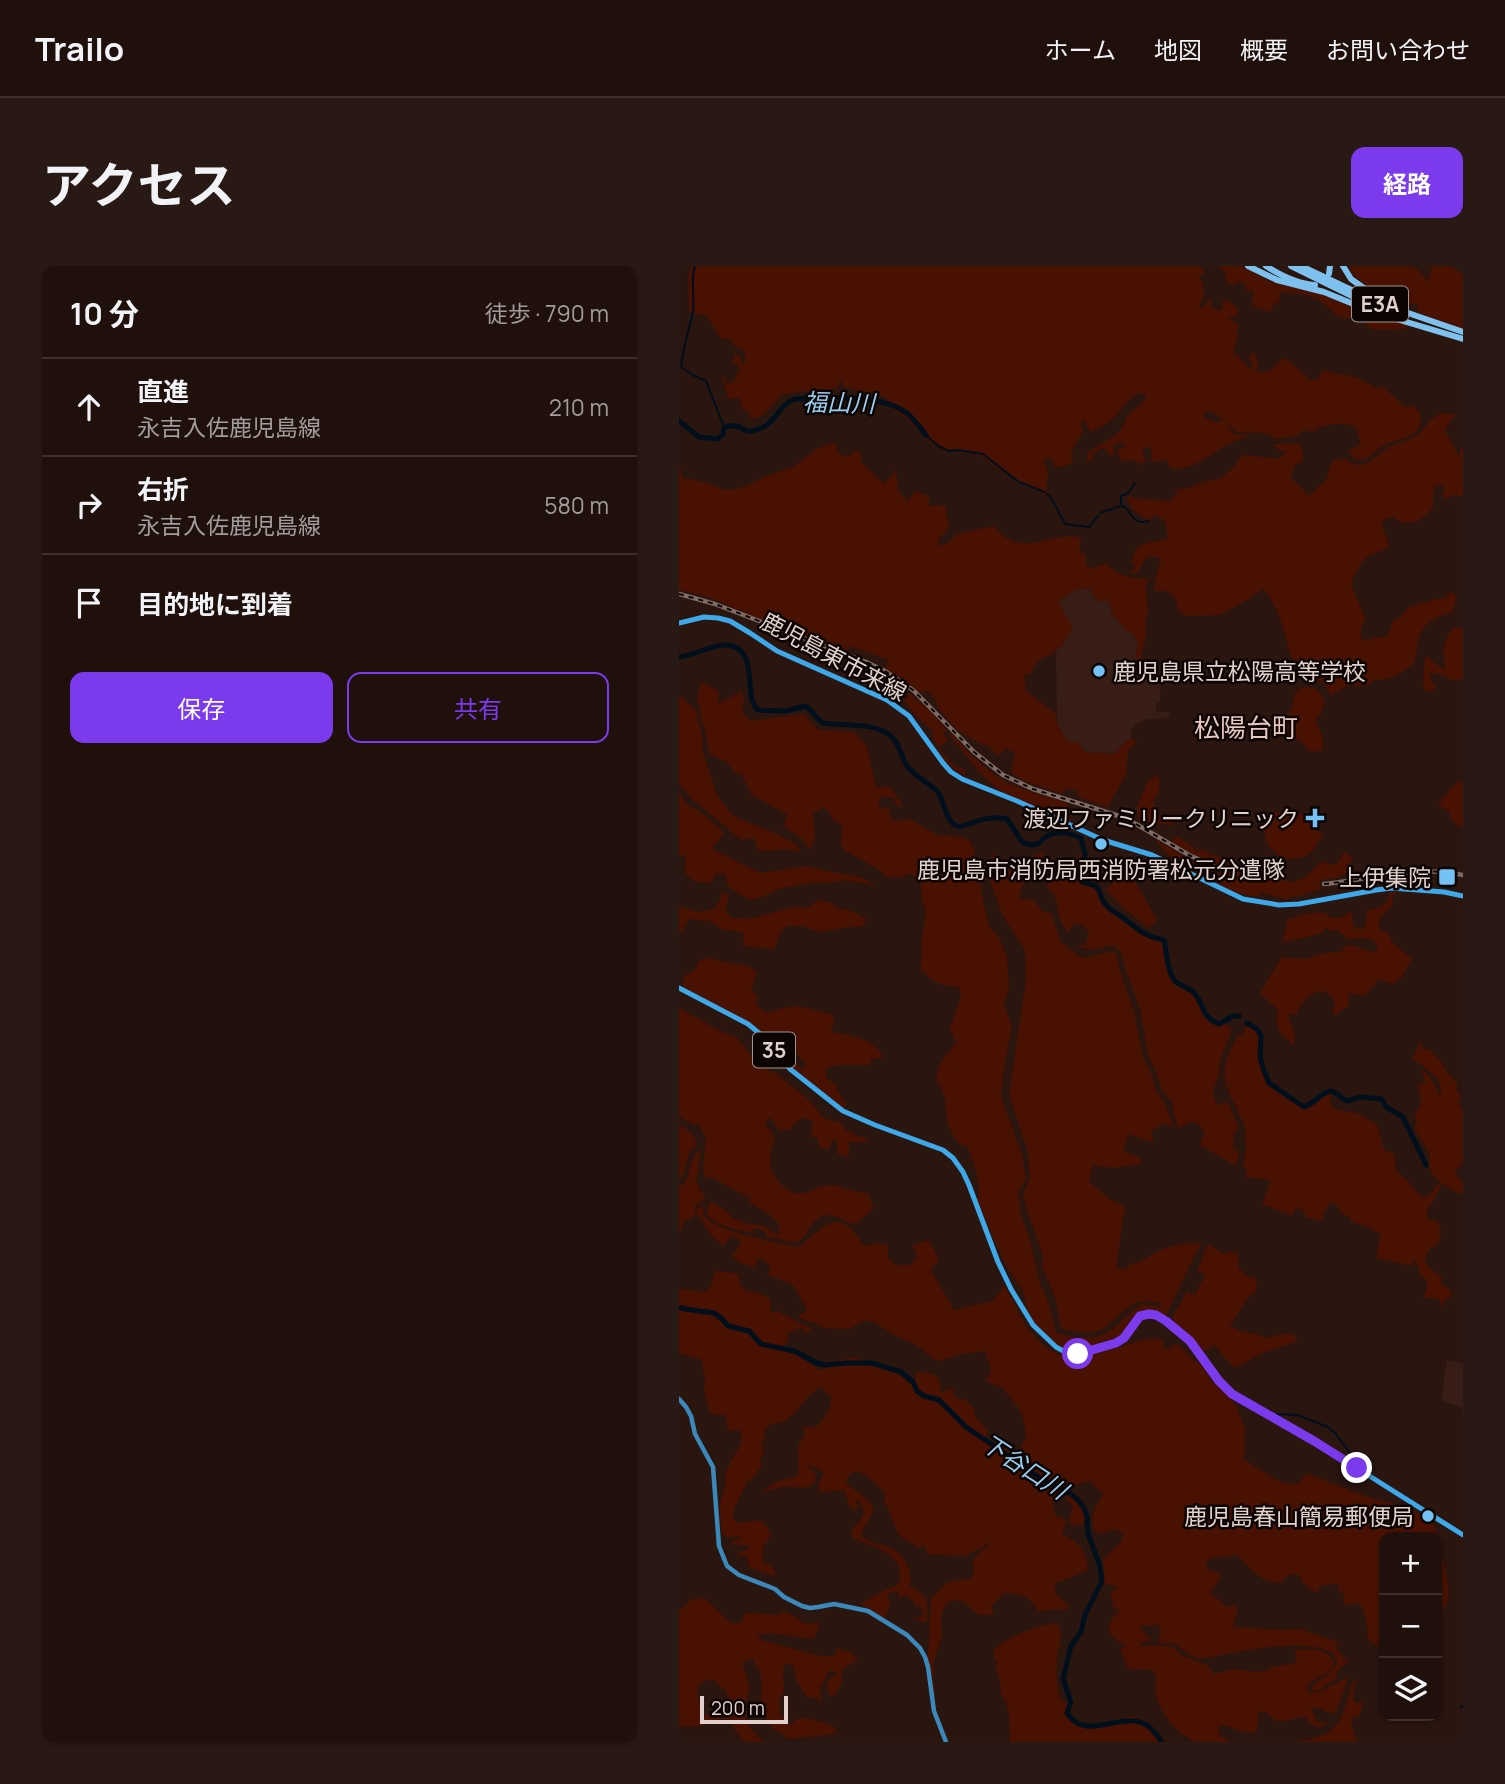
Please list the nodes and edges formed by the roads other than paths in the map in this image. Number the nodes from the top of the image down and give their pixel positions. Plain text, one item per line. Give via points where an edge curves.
1 (1248, 266) edge
2 (1266, 266) edge
3 (1291, 266) edge
4 (1301, 266) edge
5 (1331, 266) edge
6 (1342, 266) edge
7 (1329, 274) dead end
8 (1315, 285) dead end
9 (1430, 322) junction
10 (1463, 332) edge
11 (1463, 339) edge
12 (679, 623) edge
13 (1463, 896) edge
14 (679, 988) edge
15 (679, 1399) edge
16 (1463, 1535) edge
17 (946, 1742) edge

1 - 11 highway via 1277,280
2 - 8 highway
3 - 11 highway, E3A via 1377,307
4 - 9 highway, E3A
5 - 7 highway
6 - 9 highway via 1351,279 1381,301
9 - 10 highway, E3A
12 - 13 main road, 鹿児島東市来線 via 704,617 739,625 776,651 899,707 943,763 962,779 1093,836 1151,855 1243,900 1299,904 1392,888
14 - 16 main road, 35 via 748,1024 790,1069 843,1111 953,1158 969,1185 1008,1284 1033,1325 1056,1347 1078,1354 1112,1345 1124,1338 1140,1316 1156,1315 1190,1341 1232,1394
15 - 17 main road via 713,1467 719,1546 727,1566 802,1606 834,1604 868,1611 907,1635 925,1657 934,1711

